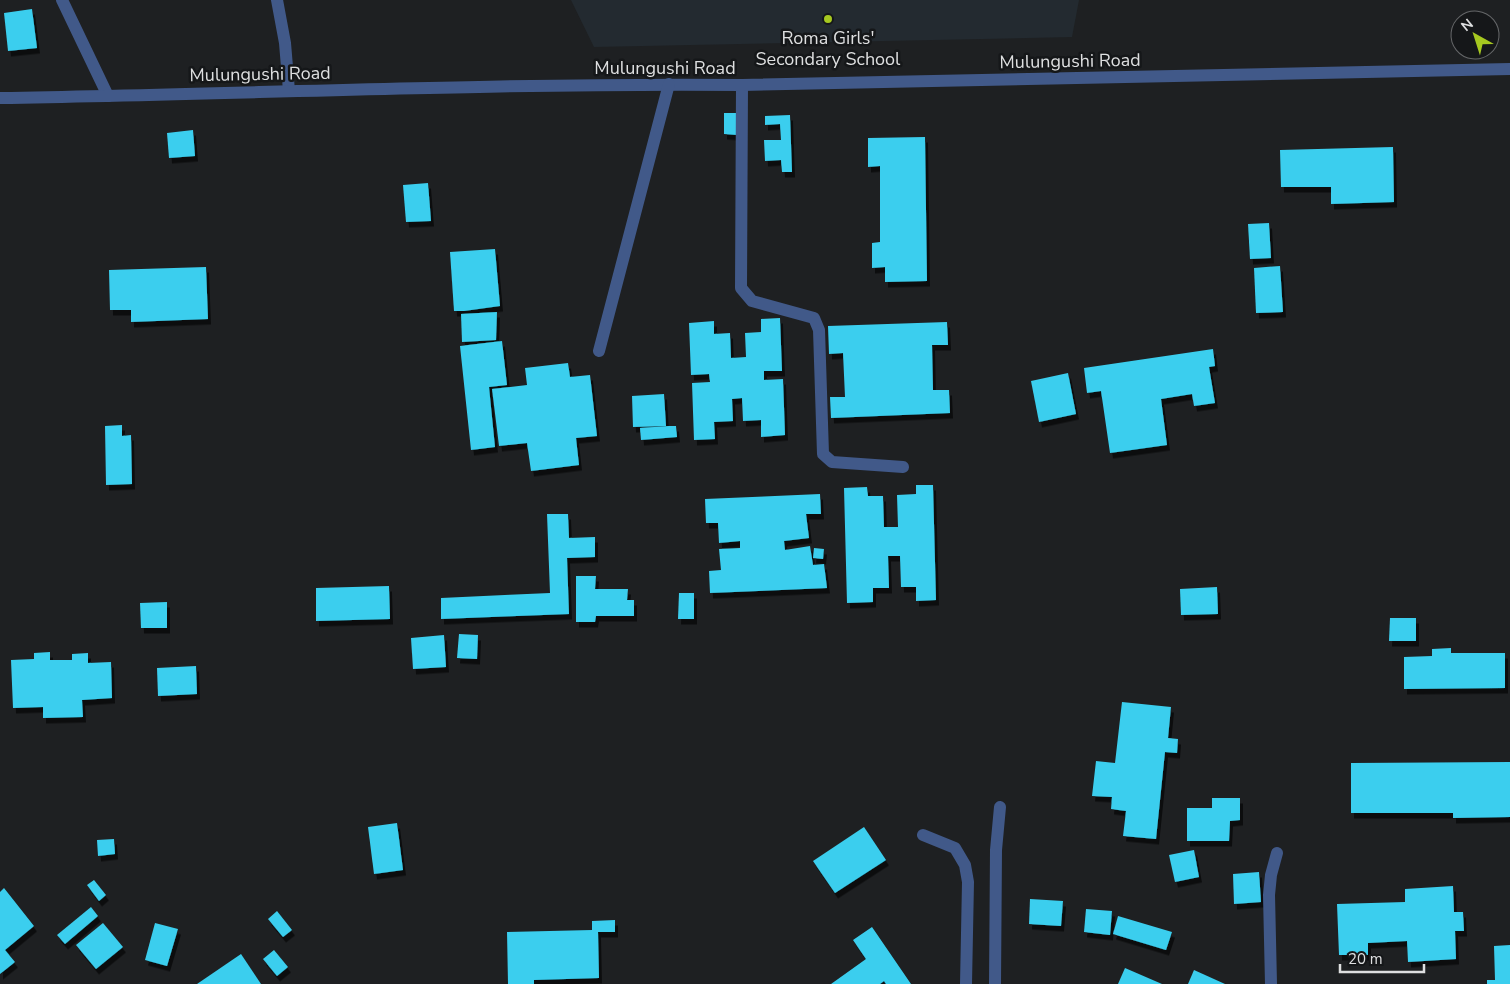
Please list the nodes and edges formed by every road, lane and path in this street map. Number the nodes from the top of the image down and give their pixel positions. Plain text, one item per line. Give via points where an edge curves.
1 (62, 0) edge
2 (277, 0) edge
3 (1510, 68) edge
4 (669, 84) junction
5 (742, 85) junction
6 (289, 90) junction
7 (108, 96) junction
8 (0, 98) edge
9 (599, 351) dead end
10 (903, 467) dead end
11 (1000, 807) dead end
12 (923, 835) dead end
13 (1277, 853) dead end
14 (966, 984) edge
15 (995, 984) edge
16 (1271, 984) edge

1 - 7 street
2 - 6 street
3 - 5 street, Mulungushi Road
4 - 5 street, Mulungushi Road
4 - 6 street, Mulungushi Road
4 - 9 street
5 - 10 street via 741,288 752,301 814,318 819,330 823,454 832,462
6 - 7 street, Mulungushi Road
7 - 8 street, Mulungushi Road
11 - 15 street via 996,850
12 - 14 street via 955,848 965,865 968,882
13 - 16 street via 1269,895

